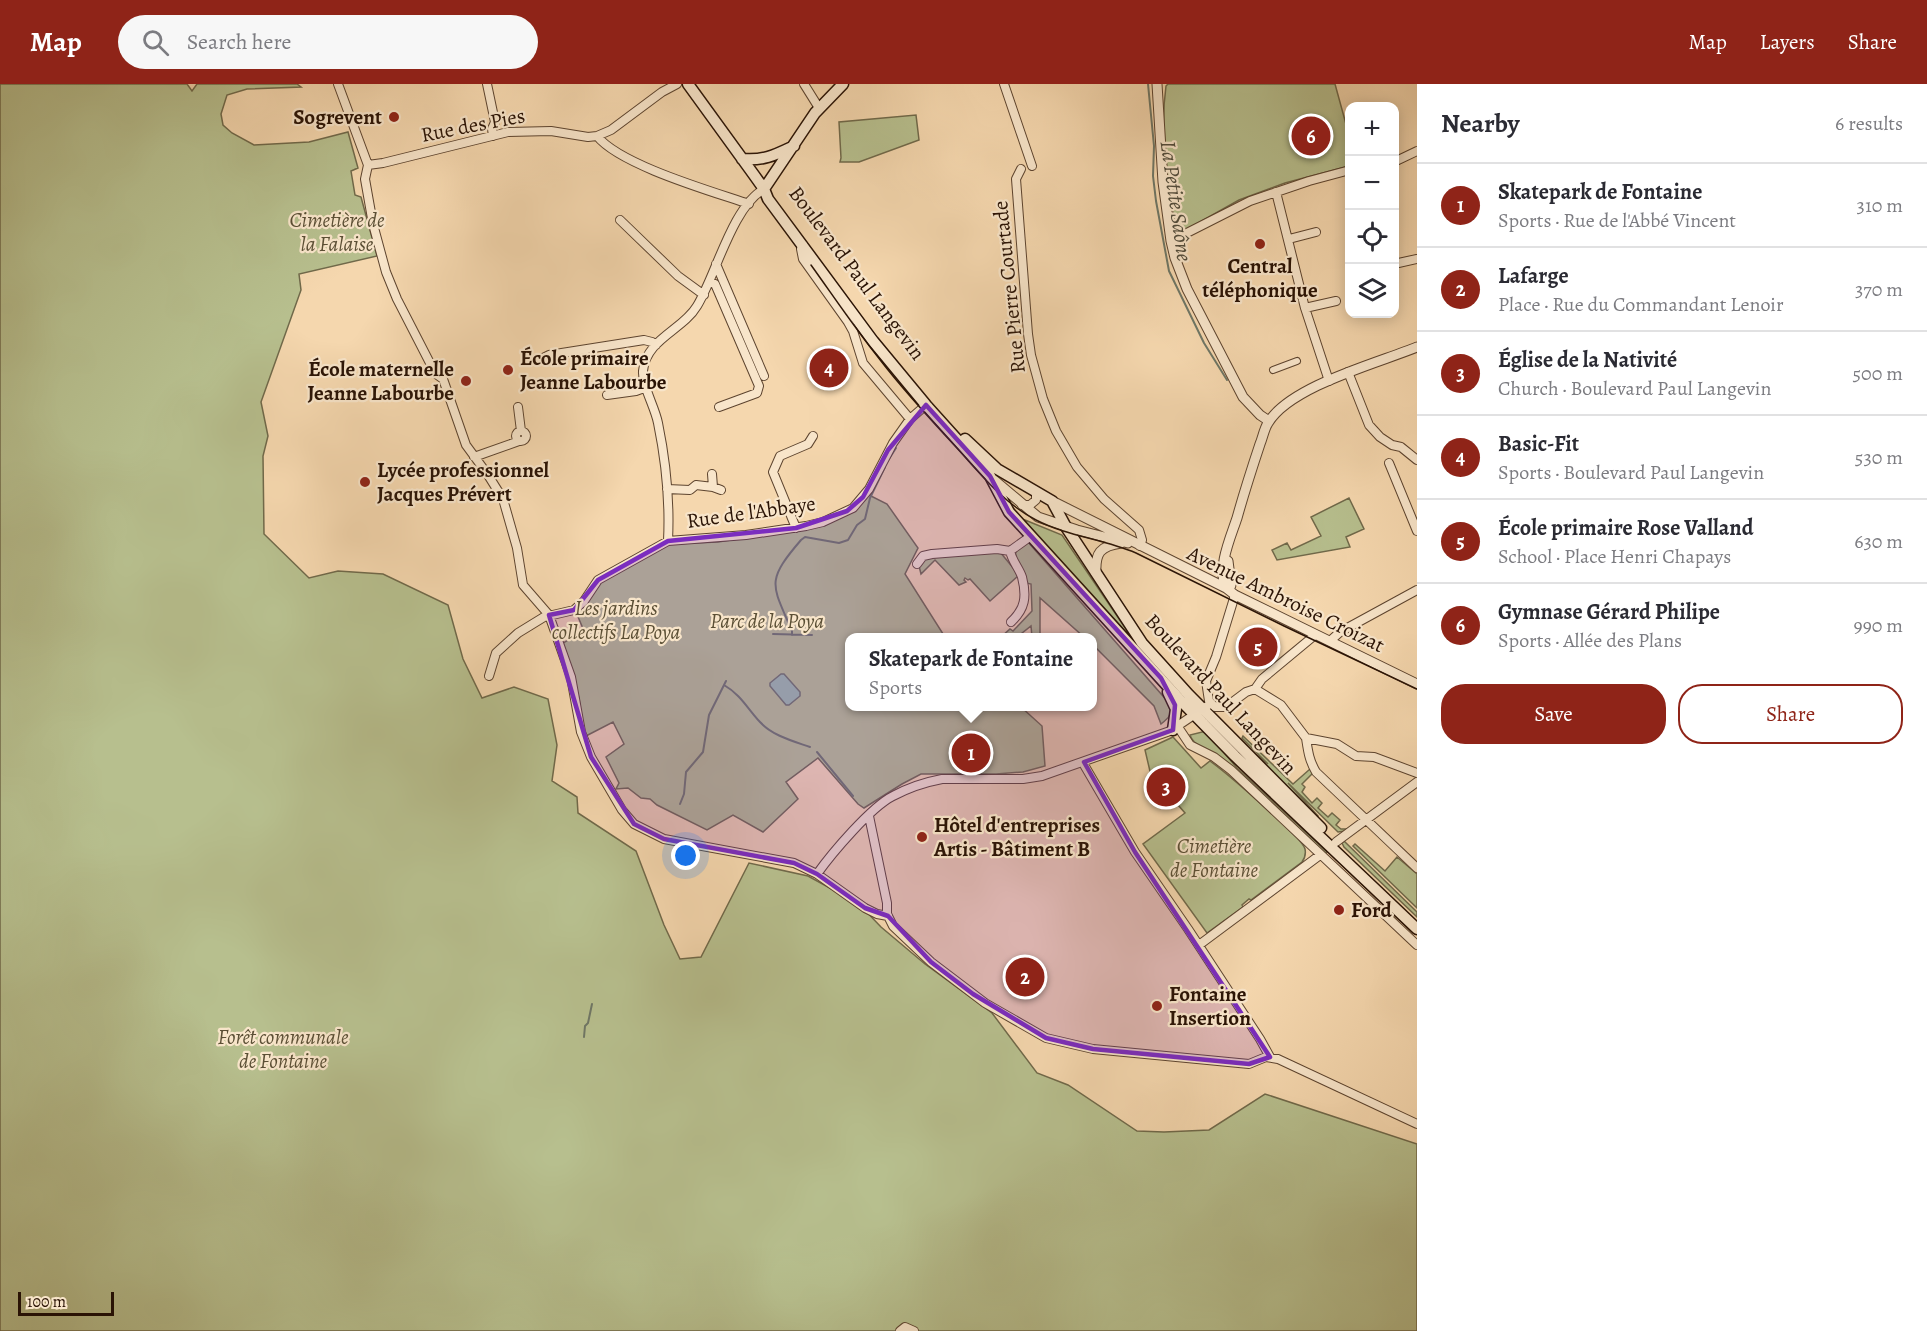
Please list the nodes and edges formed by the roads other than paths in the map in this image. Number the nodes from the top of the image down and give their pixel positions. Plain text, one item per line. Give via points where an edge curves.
1 (338, 84) edge
2 (487, 84) edge
3 (677, 84) edge
4 (688, 84) edge
5 (804, 84) edge
6 (843, 84) edge
7 (1004, 84) edge
8 (1157, 84) edge
9 (819, 108) junction
10 (495, 122) junction
11 (504, 133) junction
12 (494, 136) junction
13 (597, 136) junction
14 (794, 146) junction
15 (1417, 151) edge
16 (742, 159) junction
17 (1399, 160) edge
18 (368, 165) junction
19 (1032, 166) dead end
20 (1021, 169) dead end
21 (1345, 171) edge
22 (764, 189) junction
23 (1276, 192) junction
24 (749, 204) junction
25 (620, 220) dead end
26 (1316, 232) dead end
27 (1289, 239) junction
28 (1171, 241) junction
29 (803, 245) junction
30 (1417, 259) edge
31 (1399, 263) edge
32 (716, 264) junction
33 (709, 282) junction
34 (704, 295) junction
35 (1336, 301) dead end
36 (1305, 308) junction
37 (656, 345) junction
38 (1417, 347) edge
39 (543, 358) dead end
40 (1297, 361) dead end
41 (1273, 370) dead end
42 (1348, 372) junction
43 (764, 376) dead end
44 (1329, 381) junction
45 (647, 387) junction
46 (608, 396) dead end
47 (926, 405) junction
48 (518, 407) dead end
49 (719, 407) dead end
50 (937, 410) junction
51 (910, 419) junction
52 (1269, 421) junction
53 (813, 435) dead end
54 (474, 457) junction
55 (1417, 460) edge
56 (1389, 463) dead end
57 (712, 474) dead end
58 (990, 476) junction
59 (1025, 486) junction
60 (713, 487) junction
61 (668, 489) junction
62 (721, 490) dead end
63 (1036, 493) junction
64 (1009, 494) junction
65 (1052, 501) junction
66 (1022, 505) junction
67 (1022, 525) junction
68 (1066, 527) junction
69 (796, 528) junction
70 (1417, 531) edge
71 (1031, 536) junction
72 (668, 541) junction
73 (1126, 542) junction
74 (1140, 546) junction
75 (1228, 547) junction
76 (1010, 551) junction
77 (1225, 559) junction
78 (917, 564) dead end
79 (1096, 573) junction
80 (1209, 580) junction
81 (1417, 590) edge
82 (1230, 591) junction
83 (549, 615) junction
84 (1011, 622) dead end
85 (1316, 635) junction
86 (1330, 641) junction
87 (489, 676) dead end
88 (1161, 678) junction
89 (1417, 684) edge
90 (1255, 689) junction
91 (1203, 709) junction
92 (1175, 728) junction
93 (1306, 738) junction
94 (1083, 763) junction
95 (1417, 773) edge
96 (1417, 782) edge
97 (869, 816) junction
98 (1365, 820) junction
99 (1336, 842) junction
100 (1320, 855) junction
101 (1417, 868) edge
102 (817, 874) junction
103 (888, 916) junction
104 (1417, 920) edge
105 (1417, 929) edge
106 (1199, 945) junction
107 (1417, 945) edge
108 (1270, 1057) junction
109 (1417, 1124) edge
110 (900, 1331) edge
111 (914, 1331) edge

1 - 18 street
2 - 10 street
3 - 13 street
4 - 16 main road
5 - 9 street
6 - 9 main road
7 - 19 street
8 - 28 street
9 - 14 main road
10 - 11 street
10 - 12 street
11 - 12 street, Rue des Pies
11 - 13 street, Rue des Pies via 541,131
12 - 18 street, Rue des Pies
13 - 24 street via 629,160
14 - 16 main road via 757,161
14 - 22 main road
15 - 17 street
16 - 22 main road
18 - 54 street via 365,180 373,224 397,299 436,374 443,379
20 - 74 street, Rue Pierre Courtade via 1016,178 1025,303 1031,356 1043,399 1077,467 1104,499 1139,530
21 - 23 street
22 - 24 street
22 - 29 main road, Boulevard Paul Langevin
22 - 50 main road, Boulevard Paul Langevin via 772,191 866,322
23 - 27 street
23 - 28 street
24 - 32 street
25 - 34 street via 678,276
26 - 27 street
27 - 36 street
28 - 52 street via 1187,289 1238,386
29 - 47 main road, Boulevard Paul Langevin via 873,341
29 - 51 street, Boulevard Paul Langevin via 803,259 848,322 863,363
30 - 31 street
32 - 33 street
32 - 43 street
33 - 34 street
33 - 49 street via 716,284 759,386 757,393
34 - 37 street via 683,322
35 - 36 street
36 - 44 street
37 - 39 street via 644,340
37 - 45 street via 644,365
38 - 42 street
40 - 41 street
42 - 44 street
42 - 55 street via 1369,424 1380,437
44 - 52 street via 1293,401
45 - 46 street
45 - 61 street via 658,423
47 - 50 street, Boulevard Paul Langevin
47 - 51 street, Rue de l'Abbaye
47 - 58 main road, Boulevard Paul Langevin
48 - 54 street via 524,440
50 - 59 main road, Boulevard Paul Langevin via 997,469
51 - 69 street, Rue de l'Abbaye via 858,503 823,522
52 - 75 street
53 - 69 street via 808,444 780,456 773,472
54 - 83 street via 503,499 523,585
56 - 70 street
57 - 60 street
58 - 64 street, Avenue Ambroise Croizat
58 - 67 main road, Boulevard Paul Langevin via 1009,512
59 - 63 main road, Boulevard Paul Langevin
59 - 64 street
60 - 61 street
60 - 62 street
61 - 72 street
63 - 65 main road, Boulevard Paul Langevin
63 - 66 street via 1030,505
64 - 66 street, Avenue Ambroise Croizat
64 - 67 street, Boulevard Paul Langevin
65 - 68 main road, Boulevard Paul Langevin
65 - 74 street, Avenue Ambroise Croizat
66 - 68 street, Avenue Ambroise Croizat via 1038,517
67 - 71 main road, Boulevard Paul Langevin
68 - 73 street, Avenue Ambroise Croizat
68 - 79 main road, Boulevard Paul Langevin
69 - 72 street, Rue de l'Abbaye
71 - 76 street
71 - 88 main road, Boulevard Paul Langevin
72 - 83 street, Rue de l'Abbaye via 598,580 574,610
73 - 74 street, Avenue Ambroise Croizat
73 - 79 street via 1101,550 1095,559
74 - 80 street, Avenue Ambroise Croizat
75 - 77 street
75 - 82 street
76 - 78 street via 932,554 922,556
76 - 84 street via 1022,577 1024,605
77 - 80 street
77 - 82 street via 1222,580
79 - 91 main road, Boulevard Paul Langevin via 1142,643
80 - 82 street, Avenue Ambroise Croizat
81 - 86 street
82 - 85 street, Avenue Ambroise Croizat
82 - 91 street via 1216,657 1206,681
83 - 87 street, Rue de l'Abbaye via 498,650
83 - 102 street via 571,677 581,732 591,757 634,824 664,839 794,863
85 - 86 street, Avenue Ambroise Croizat
85 - 90 street
86 - 89 street, Avenue Ambroise Croizat
88 - 91 main road, Boulevard Paul Langevin
88 - 92 main road via 1176,709
90 - 91 street via 1226,707
90 - 93 street via 1281,705
91 - 92 street
91 - 99 main road, Boulevard Paul Langevin
91 - 105 main road, Boulevard Paul Langevin via 1235,756
92 - 94 street
92 - 100 street, Boulevard Paul Langevin via 1190,745 1231,770
93 - 95 street via 1337,744 1356,756 1374,757
93 - 98 street via 1307,753 1316,772
94 - 97 street via 1023,779 932,781 891,796
94 - 106 street via 1135,852
96 - 98 street
97 - 102 street
97 - 103 street
98 - 99 street
98 - 101 street
99 - 104 main road, Boulevard Paul Langevin
100 - 106 street
100 - 107 street, Boulevard Paul Langevin
102 - 103 street via 865,908
103 - 108 street via 893,926 951,979 1046,1038 1093,1049 1250,1064
106 - 108 street
108 - 109 street
110 - 111 street via 905,1327

